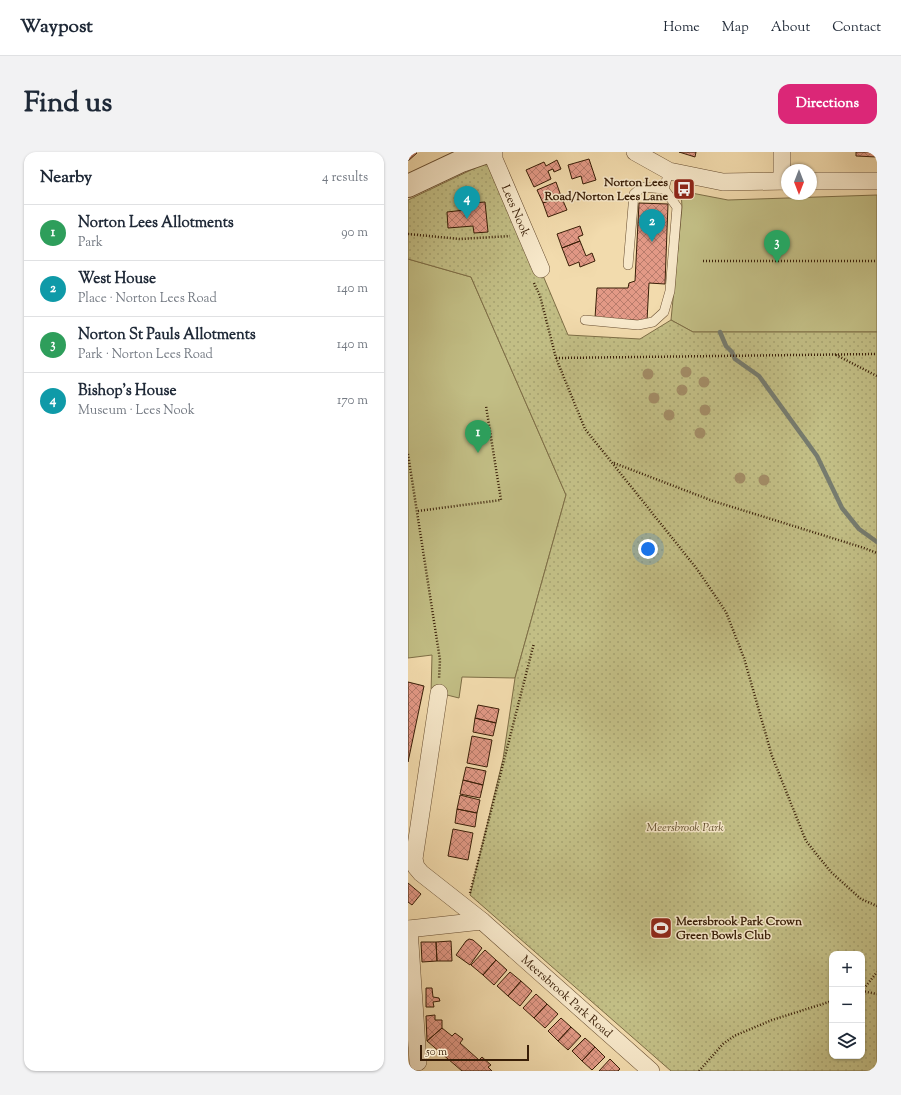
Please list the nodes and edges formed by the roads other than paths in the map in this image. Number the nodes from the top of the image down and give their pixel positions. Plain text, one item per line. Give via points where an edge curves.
1 (487, 152) edge
2 (494, 152) edge
3 (635, 152) edge
4 (782, 152) edge
5 (457, 156) edge
6 (783, 164) edge
7 (669, 171) junction
8 (877, 180) edge
9 (781, 181) edge
10 (817, 181) edge
11 (408, 186) edge
12 (664, 189) junction
13 (628, 265) dead end
14 (537, 276) road end
15 (585, 320) dead end
16 (439, 693) road end
17 (482, 921) junction
18 (409, 929) edge
19 (418, 1066) edge
20 (651, 1071) edge

1 - 5 street
2 - 14 street, Lees Nook via 494,159
3 - 7 street
4 - 6 street
5 - 11 street
7 - 9 street via 724,182
7 - 12 lane
8 - 10 street
12 - 13 lane via 642,187 634,194
12 - 15 lane via 677,207 670,291 664,312 653,322 638,325
16 - 17 street, Meersbrook Park Road via 414,859 421,873
17 - 18 street
17 - 20 street, Meersbrook Park Road
18 - 19 street

